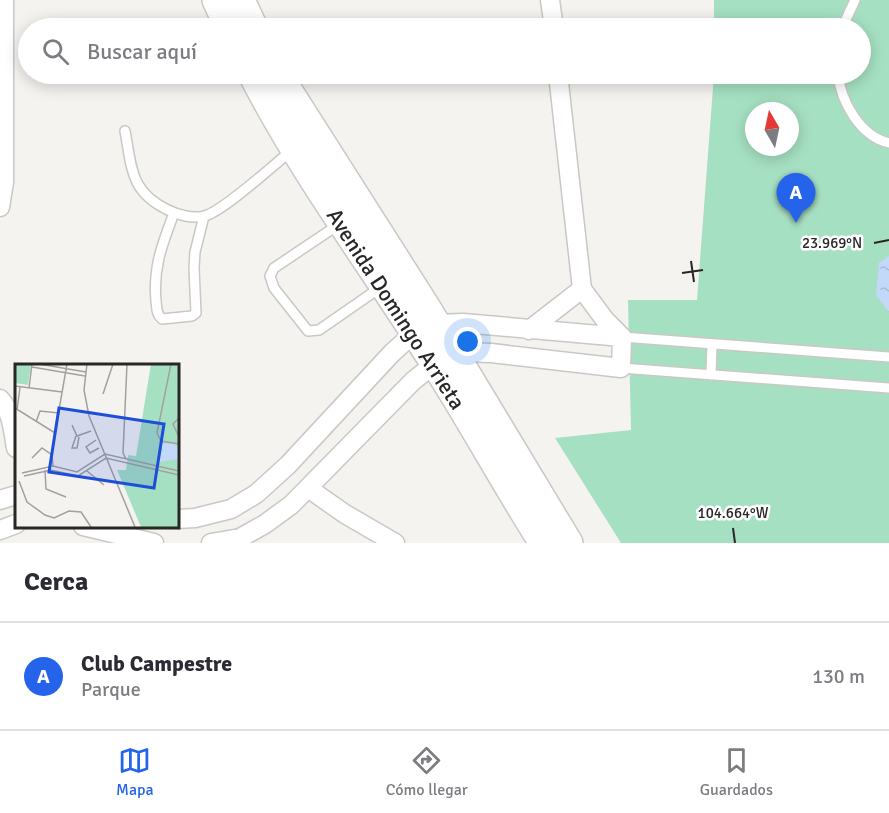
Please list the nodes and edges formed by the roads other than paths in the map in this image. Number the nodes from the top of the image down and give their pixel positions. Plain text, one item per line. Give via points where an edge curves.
1 (4, 0) edge
2 (216, 0) edge
3 (241, 0) edge
4 (550, 0) edge
5 (855, 0) edge
6 (224, 18) edge
7 (249, 18) edge
8 (553, 18) edge
9 (847, 18) edge
10 (2, 46) edge
11 (257, 84) edge
12 (284, 84) edge
13 (559, 84) edge
14 (840, 84) edge
15 (125, 130) dead end
16 (889, 143) edge
17 (295, 148) junction
18 (0, 207) edge
19 (174, 213) junction
20 (204, 216) junction
21 (342, 222) junction
22 (383, 286) junction
23 (582, 289) junction
24 (425, 328) junction
25 (529, 330) junction
26 (622, 337) junction
27 (712, 344) junction
28 (889, 357) edge
29 (444, 359) junction
30 (621, 368) junction
31 (711, 375) junction
32 (889, 388) edge
33 (0, 399) edge
34 (15, 442) edge
35 (308, 488) junction
36 (15, 495) edge
37 (0, 500) edge
38 (240, 504) junction
39 (178, 519) edge
40 (15, 524) edge
41 (259, 527) junction
42 (91, 528) edge
43 (0, 530) edge
44 (153, 543) edge
45 (211, 543) edge
46 (394, 543) edge
47 (543, 543) edge
48 (569, 543) edge

1 - 10 street
2 - 6 main road
3 - 7 main road
4 - 8 street
5 - 9 lane
10 - 18 street via 4,182
11 - 17 main road, Avenida Domingo Arrieta
12 - 24 main road, Avenida Domingo Arrieta
13 - 23 street
14 - 16 lane via 851,112 871,135
15 - 19 lane via 132,173 138,185 145,196
17 - 20 lane
17 - 21 main road, Avenida Domingo Arrieta
19 - 20 lane
19 - 20 lane via 155,270 157,312 162,319 196,313 195,252
21 - 22 main road, Avenida Domingo Arrieta
21 - 22 lane via 274,268 270,276 274,288 308,331 313,332
22 - 24 main road, Avenida Domingo Arrieta
23 - 25 street
23 - 26 street
24 - 25 street via 463,323
24 - 29 main road, Avenida Domingo Arrieta
24 - 38 street via 359,387 288,465 256,495
25 - 26 street
26 - 27 lane
26 - 30 street
27 - 28 lane
27 - 31 lane
29 - 30 street via 471,352 491,353
29 - 35 street via 390,403
29 - 47 main road, Avenida Domingo Arrieta via 504,482
29 - 48 main road, Avenida Domingo Arrieta
30 - 31 lane
31 - 32 lane
33 - 34 street via 8,410
35 - 41 street
35 - 46 street
36 - 37 street
38 - 39 street via 195,518
38 - 41 street
40 - 43 street
41 - 45 street via 240,538
42 - 44 street

